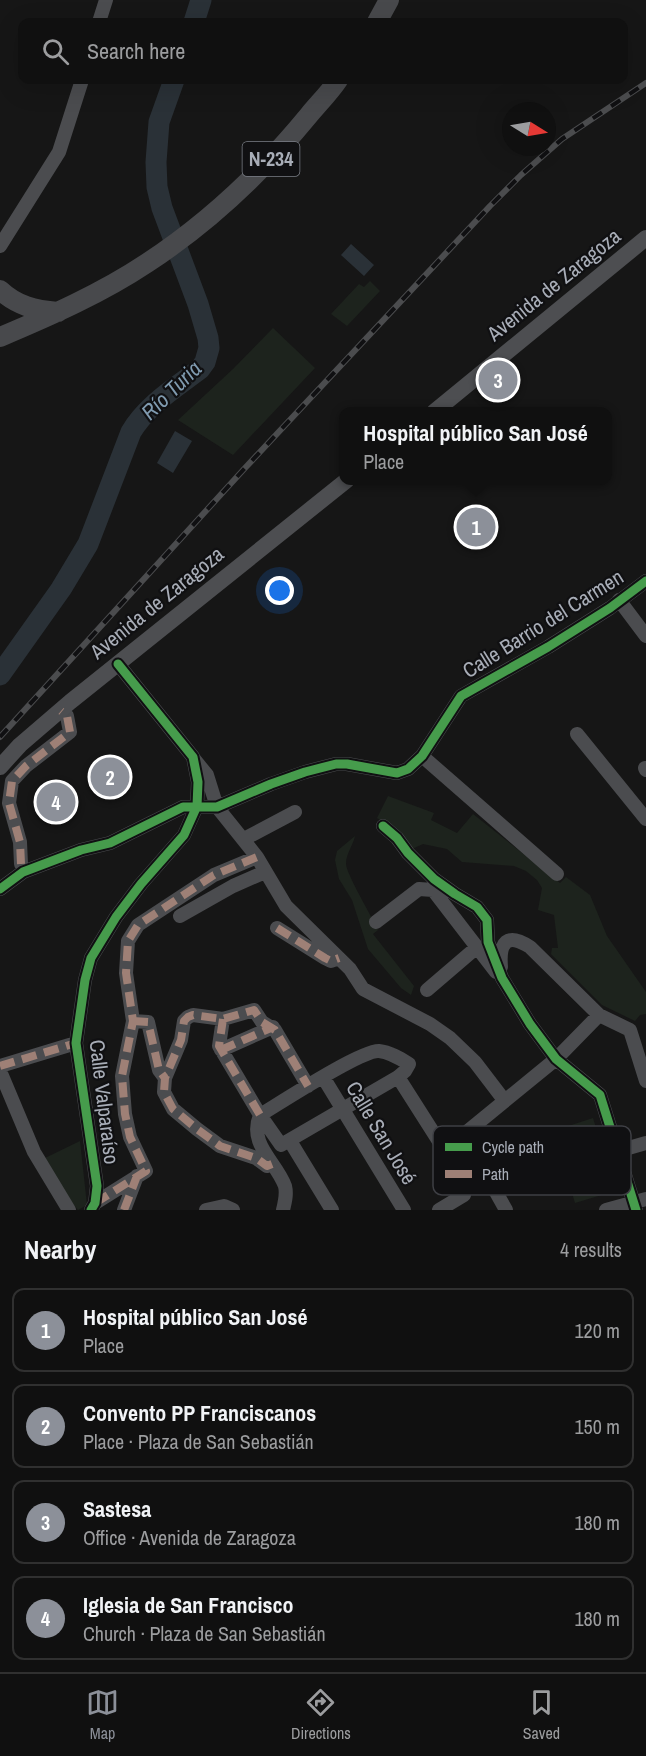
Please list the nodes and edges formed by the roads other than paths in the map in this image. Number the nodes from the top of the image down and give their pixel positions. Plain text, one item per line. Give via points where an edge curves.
1 (106, 0) edge
2 (389, 0) edge
3 (100, 18) edge
4 (379, 18) edge
5 (81, 84) edge
6 (335, 84) edge
7 (646, 238) edge
8 (0, 246) edge
9 (0, 290) edge
10 (58, 312) junction
11 (0, 337) edge
12 (439, 407) edge
13 (341, 485) edge
14 (646, 581) edge
15 (619, 600) junction
16 (646, 636) edge
17 (118, 664) junction
18 (61, 711) junction
19 (577, 734) dead end
20 (422, 756) junction
21 (193, 757) junction
22 (0, 767) edge
23 (197, 806) junction
24 (218, 807) junction
25 (295, 812) dead end
26 (169, 814) junction
27 (646, 819) edge
28 (383, 826) dead end
29 (184, 835) junction
30 (244, 839) junction
31 (257, 857) junction
32 (26, 867) junction
33 (265, 872) junction
34 (556, 874) dead end
35 (0, 889) edge
36 (180, 916) dead end
37 (376, 922) dead end
38 (278, 928) dead end
39 (476, 948) junction
40 (339, 958) junction
41 (502, 978) junction
42 (427, 990) dead end
43 (599, 1015) junction
44 (223, 1019) junction
45 (133, 1021) junction
46 (273, 1027) junction
47 (76, 1043) junction
48 (221, 1050) junction
49 (556, 1059) junction
50 (0, 1066) edge
51 (0, 1071) edge
52 (401, 1074) junction
53 (323, 1077) junction
54 (165, 1078) junction
55 (646, 1081) edge
56 (308, 1086) junction
57 (504, 1100) junction
58 (344, 1108) junction
59 (260, 1115) junction
60 (474, 1126) edge
61 (610, 1126) edge
62 (433, 1131) edge
63 (290, 1141) junction
64 (646, 1143) edge
65 (631, 1147) edge
66 (272, 1164) junction
67 (137, 1176) junction
68 (631, 1184) edge
69 (464, 1195) dead end
70 (497, 1195) edge
71 (639, 1204) edge
72 (93, 1206) edge
73 (69, 1210) edge
74 (124, 1210) edge
75 (206, 1210) edge
76 (233, 1210) edge
77 (283, 1210) edge
78 (332, 1210) edge
79 (404, 1210) edge
80 (439, 1210) edge
81 (506, 1210) edge
82 (606, 1210) edge

1 - 3 street
2 - 4 highway
5 - 8 street via 59,152
6 - 10 highway, N-234 via 282,148 194,229 147,263
7 - 12 main road, Avenida de Zaragoza
9 - 10 highway via 24,307
10 - 11 highway, N-234
13 - 17 main road, Avenida de Zaragoza
14 - 15 street, Calle Barrio del Carmen
15 - 16 street, Calle Barrio del Carmen
15 - 20 street, Calle Barrio del Carmen via 548,647 461,696
17 - 18 main road, Avenida de Zaragoza
17 - 21 street, Calle Valparaíso
18 - 22 main road, Avenida de Zaragoza
18 - 32 street via 67,716 70,732 12,781 9,804
19 - 27 street
20 - 24 street, Calle Barrio del Carmen via 397,773 346,764 328,766 271,784
20 - 34 street
21 - 23 street, Calle Valparaíso
21 - 24 street, Calle Valparaíso via 207,775
23 - 24 street
23 - 26 street
23 - 29 street, Calle Valparaíso
24 - 30 street
25 - 30 street
26 - 29 street
26 - 32 street via 110,843
28 - 41 street via 434,879 477,906 487,920 488,942
29 - 47 street, Calle Valparaíso via 127,902 91,958
30 - 31 street
31 - 33 street
31 - 45 street via 214,875 134,930 126,959
32 - 35 street
33 - 36 street
33 - 40 street via 286,906
37 - 39 street via 419,889 433,890
38 - 40 street via 325,958
39 - 41 street
39 - 42 street
40 - 57 street via 363,989 449,1037 475,1062
41 - 43 street via 502,945 509,940 522,942
41 - 49 street
43 - 49 street
43 - 55 street via 630,1030
44 - 46 street via 254,1010 262,1022
44 - 48 street
44 - 54 street via 193,1015 184,1021 181,1040
45 - 54 street via 148,1022 159,1071
45 - 67 street via 122,1076 130,1137 146,1171
46 - 48 street
46 - 56 street
47 - 50 street
47 - 72 street, Calle Valparaíso via 97,1186
48 - 59 street
49 - 57 street
49 - 61 street via 600,1095
51 - 73 street via 34,1152
52 - 53 street via 409,1064 379,1051
52 - 58 street
52 - 62 street
53 - 56 street
53 - 58 street, Calle San José
54 - 66 street via 164,1092 173,1109 197,1129 220,1146 256,1158 267,1166
56 - 59 street
57 - 60 street
58 - 63 street
58 - 79 street, Calle San José
59 - 63 street via 281,1145
59 - 66 street via 259,1143
63 - 78 street
64 - 65 street
66 - 77 street via 285,1185
67 - 72 street
67 - 74 street
68 - 71 street
69 - 80 street
70 - 81 street
71 - 82 street
75 - 76 street via 224,1206

